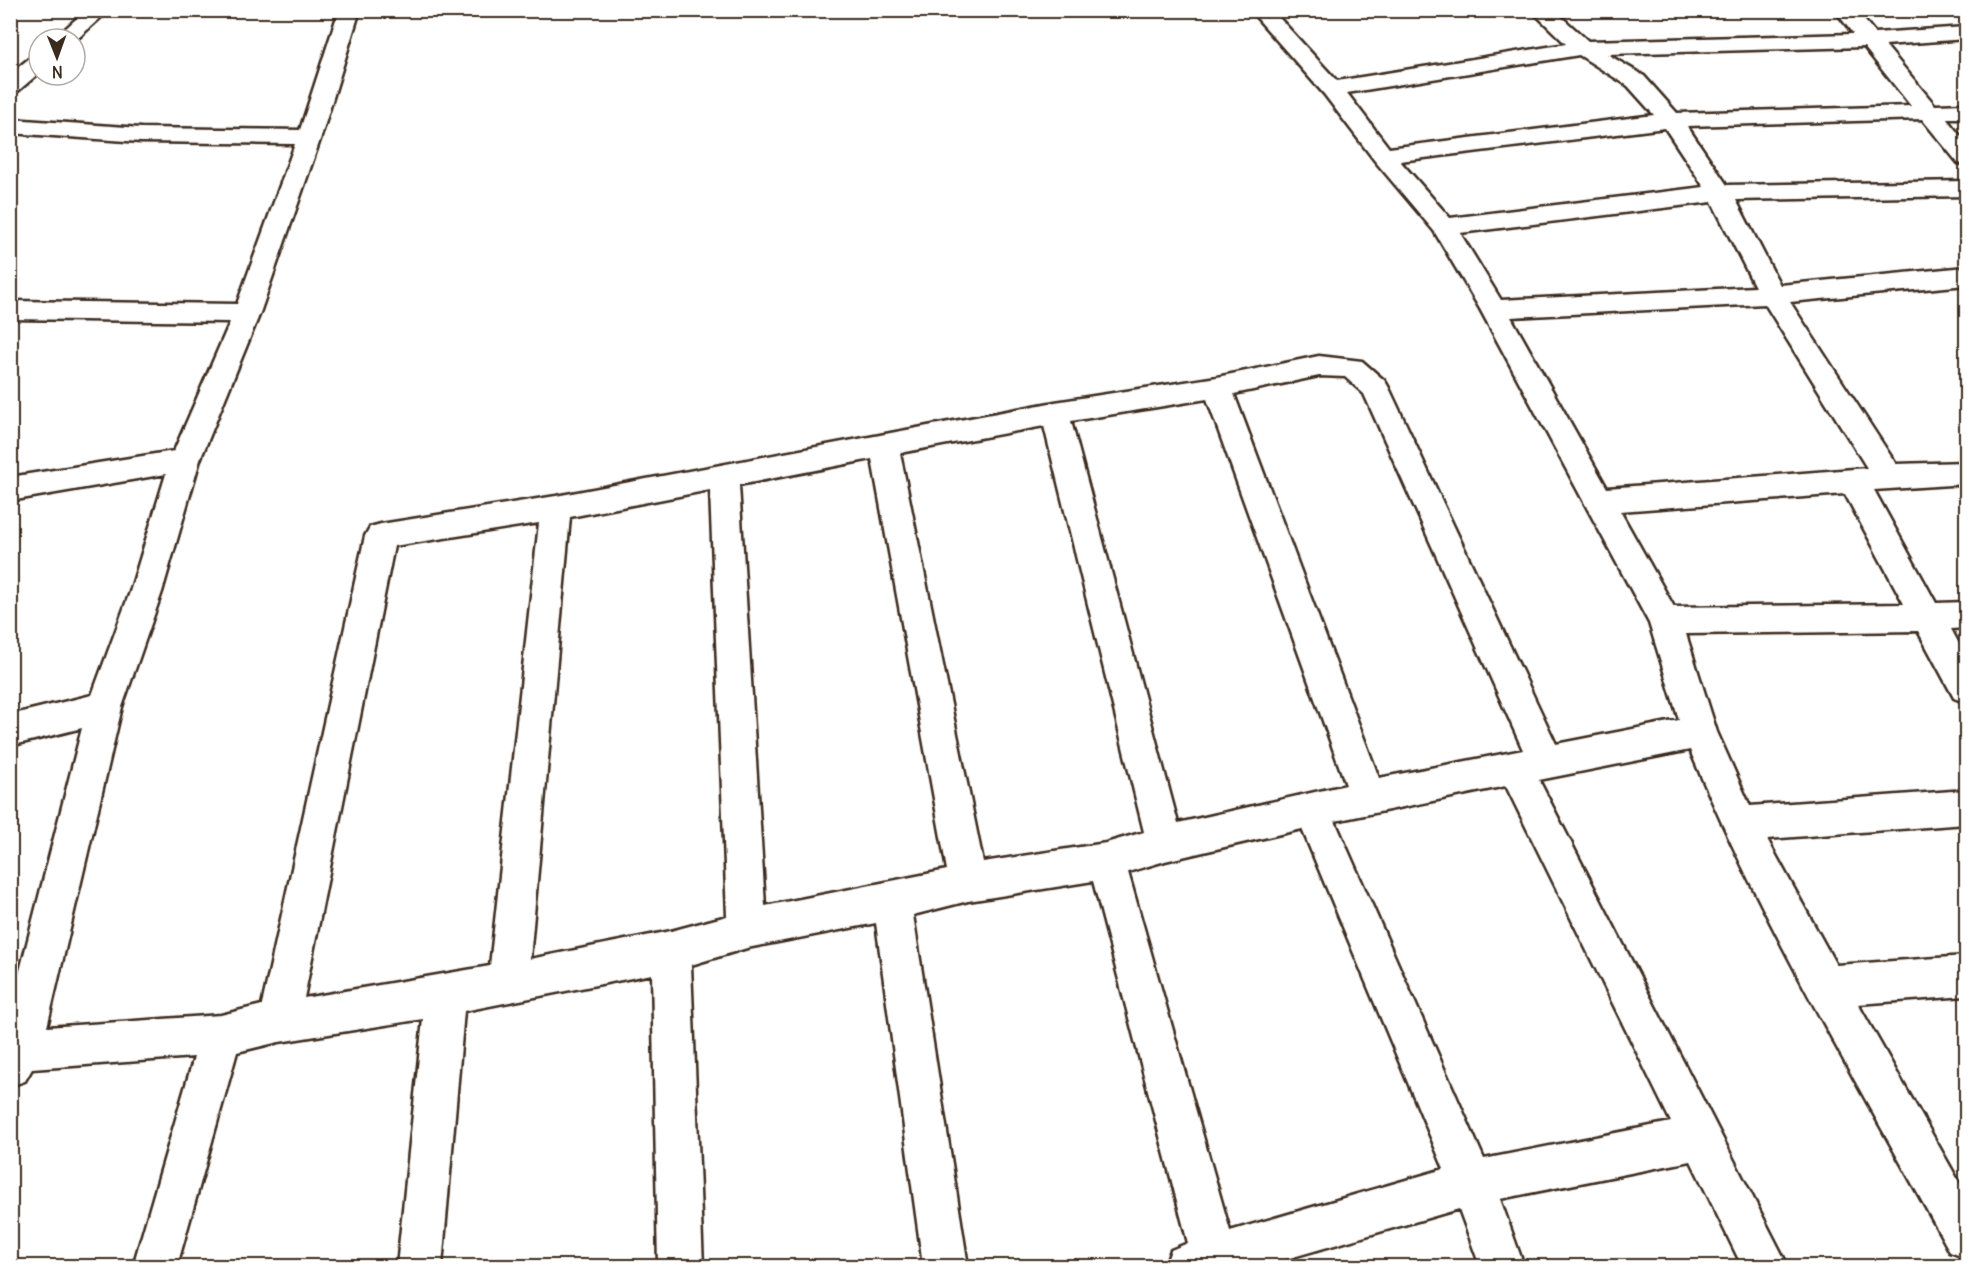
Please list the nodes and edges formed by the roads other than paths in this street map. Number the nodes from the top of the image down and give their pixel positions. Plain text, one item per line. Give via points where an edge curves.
1 (99, 10) edge
2 (350, 10) edge
3 (1260, 10) edge
4 (1541, 10) edge
5 (1845, 10) edge
6 (79, 27) edge
7 (1966, 33) edge
8 (1868, 40) junction
9 (1583, 48) junction
10 (27, 72) edge
11 (10, 86) edge
12 (1332, 89) junction
13 (1966, 111) edge
14 (1928, 113) junction
15 (1671, 120) junction
16 (10, 126) edge
17 (309, 137) junction
18 (1383, 156) junction
19 (1966, 158) edge
20 (1966, 188) edge
21 (1720, 193) junction
22 (1444, 227) junction
23 (1966, 276) edge
24 (1773, 295) junction
25 (1493, 309) junction
26 (10, 310) edge
27 (248, 313) junction
28 (1217, 387) junction
29 (1055, 413) junction
30 (884, 446) junction
31 (185, 460) junction
32 (1966, 473) edge
33 (724, 476) junction
34 (1888, 476) junction
35 (1854, 482) junction
36 (10, 489) edge
37 (1597, 501) junction
38 (556, 508) junction
39 (1966, 615) edge
40 (1929, 618) junction
41 (1665, 621) junction
42 (1966, 688) edge
43 (105, 707) junction
44 (10, 731) edge
45 (1700, 732) junction
46 (1531, 765) junction
47 (1368, 797) junction
48 (1966, 807) edge
49 (1312, 810) junction
50 (1739, 824) junction
51 (1165, 843) junction
52 (1106, 861) junction
53 (968, 883) junction
54 (892, 901) junction
55 (747, 929) junction
56 (671, 951) junction
57 (1966, 976) edge
58 (508, 982) junction
59 (1826, 986) junction
60 (445, 995) junction
61 (279, 1022) junction
62 (221, 1035) junction
63 (16, 1058) edge
64 (1701, 1138) junction
65 (1472, 1183) junction
66 (1966, 1236) edge
67 (1206, 1264) edge
68 (155, 1266) edge
69 (420, 1266) edge
70 (681, 1266) edge
71 (946, 1266) edge
72 (1502, 1266) edge
73 (1766, 1266) edge

1 - 6 street
2 - 17 street
3 - 12 street
4 - 9 street
5 - 8 street
7 - 8 street
8 - 9 street
8 - 14 street
9 - 12 street
9 - 15 street via 1636,81
10 - 11 street
12 - 18 street
13 - 14 street
14 - 15 street
14 - 19 street
15 - 18 street
15 - 21 street
16 - 17 street via 141,135
17 - 27 street
18 - 22 street
20 - 21 street
21 - 22 street
21 - 24 street
22 - 25 street
23 - 24 street
24 - 25 street
24 - 34 street
25 - 37 street
26 - 27 street
27 - 31 street
28 - 29 street
28 - 46 street via 1319,366 1352,368 1375,387
28 - 47 street
29 - 30 street
29 - 51 street
30 - 33 street
30 - 53 street
31 - 36 street
31 - 43 street via 146,592
32 - 34 street
33 - 38 street
33 - 55 street
34 - 35 street
35 - 37 street
35 - 40 street
37 - 41 street
38 - 58 street
38 - 61 street via 381,536
39 - 40 street
40 - 41 street
40 - 42 street
41 - 45 street
43 - 44 street
43 - 63 street
45 - 46 street
45 - 50 street
46 - 47 street
46 - 64 street
47 - 49 street
48 - 50 street
49 - 51 street
49 - 65 street
50 - 59 street
51 - 52 street
52 - 53 street
52 - 67 street
53 - 54 street
54 - 55 street
54 - 71 street
55 - 56 street
56 - 58 street
56 - 70 street
57 - 59 street
58 - 60 street
59 - 66 street
60 - 61 street
60 - 69 street
61 - 62 street
62 - 63 street
62 - 68 street
64 - 65 street
64 - 73 street
65 - 67 street
65 - 72 street

